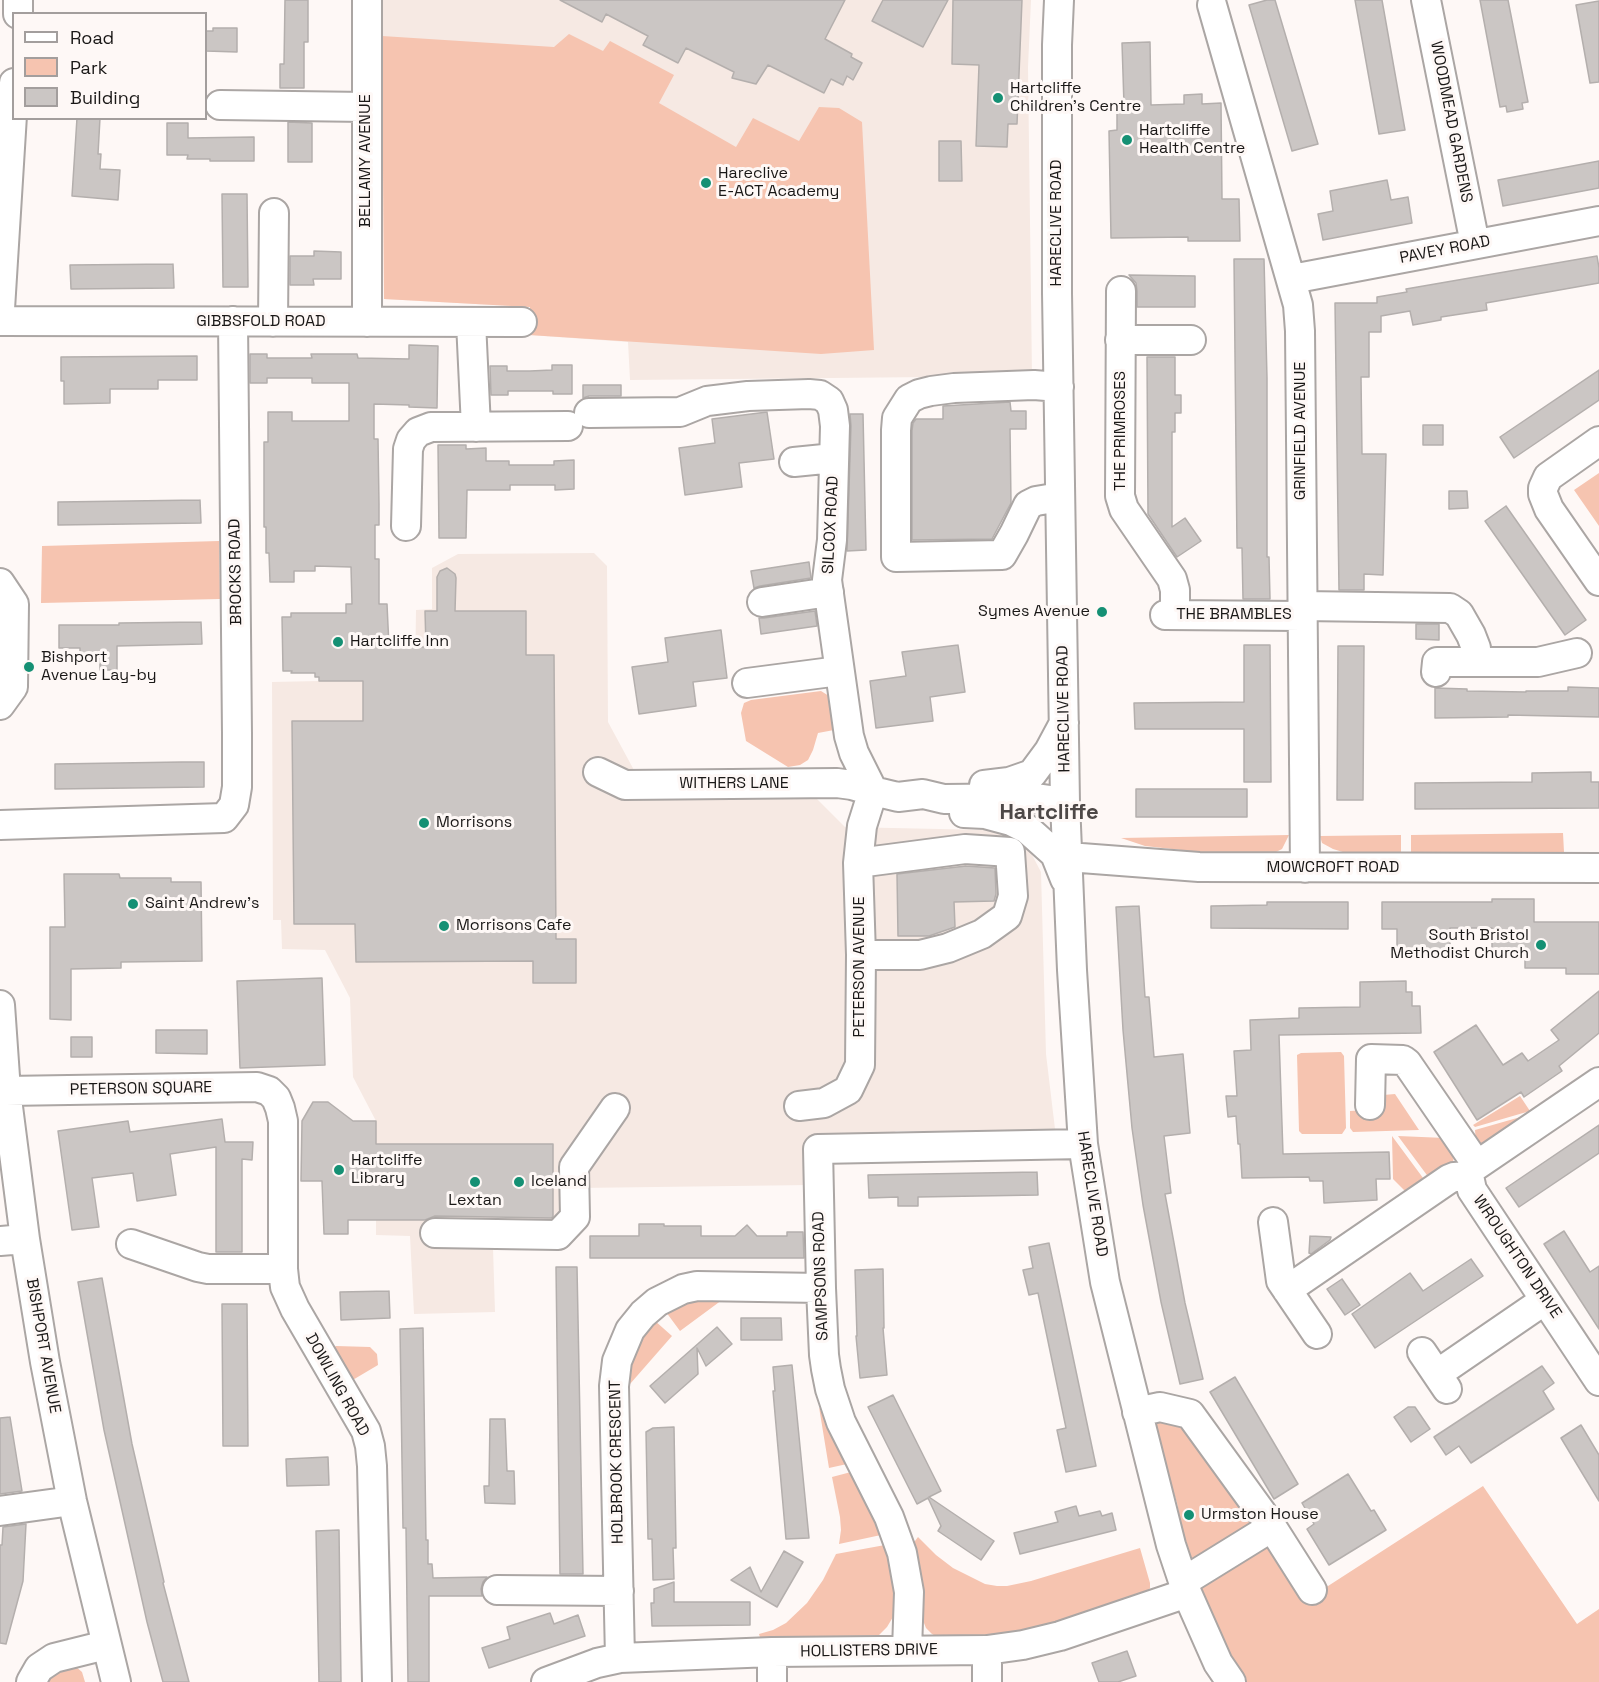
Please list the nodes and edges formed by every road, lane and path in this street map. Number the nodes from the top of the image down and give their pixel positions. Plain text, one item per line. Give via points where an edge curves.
1 (367, 0) edge
2 (1059, 0) edge
3 (1426, 0) edge
4 (1212, 5) dead end
5 (220, 105) dead end
6 (366, 107) junction
7 (12, 114) edge
8 (274, 213) dead end
9 (1599, 221) edge
10 (1475, 244) junction
11 (1292, 279) junction
12 (1121, 291) dead end
13 (0, 309) edge
14 (0, 321) edge
15 (233, 321) junction
16 (273, 321) junction
17 (367, 322) junction
18 (471, 322) junction
19 (522, 322) dead end
20 (1120, 340) junction
21 (1191, 340) dead end
22 (1059, 387) junction
23 (476, 427) junction
24 (1599, 441) edge
25 (834, 458) junction
26 (794, 462) dead end
27 (1060, 497) junction
28 (406, 526) dead end
29 (1599, 581) edge
30 (0, 583) edge
31 (829, 592) junction
32 (762, 602) dead end
33 (1302, 611) junction
34 (1170, 615) joint
35 (1577, 653) dead end
36 (1476, 662) junction
37 (840, 671) junction
38 (1436, 672) dead end
39 (747, 683) dead end
40 (0, 705) edge
41 (1064, 723) junction
42 (598, 772) dead end
43 (898, 794) junction
44 (1065, 802) junction
45 (0, 825) edge
46 (1068, 856) junction
47 (858, 863) junction
48 (1305, 868) junction
49 (1599, 868) edge
50 (1069, 889) junction
51 (861, 955) junction
52 (0, 1005) edge
53 (1599, 1082) edge
54 (6, 1091) junction
55 (273, 1095) joint
56 (1370, 1105) dead end
57 (799, 1106) dead end
58 (615, 1108) dead end
59 (1083, 1144) junction
60 (1473, 1171) junction
61 (1273, 1222) dead end
62 (435, 1233) dead end
63 (12, 1240) edge
64 (131, 1244) dead end
65 (283, 1269) junction
66 (821, 1288) junction
67 (1287, 1290) junction
68 (1545, 1300) junction
69 (1317, 1334) dead end
70 (1435, 1372) dead end
71 (1599, 1381) edge
72 (1137, 1412) junction
73 (72, 1502) junction
74 (0, 1511) edge
75 (1272, 1527) junction
76 (1185, 1588) junction
77 (497, 1590) dead end
78 (619, 1590) junction
79 (1312, 1590) dead end
80 (106, 1645) junction
81 (907, 1650) junction
82 (987, 1650) junction
83 (772, 1652) junction
84 (620, 1658) junction
85 (31, 1682) edge
86 (116, 1682) edge
87 (377, 1682) edge
88 (546, 1682) edge
89 (772, 1682) edge
90 (987, 1682) edge
91 (1231, 1682) edge

1 - 6 street, BELLAMY AVENUE
2 - 22 street, HARECLIVE ROAD via 1046,344
3 - 10 street, WOODMEAD GARDENS
4 - 11 street, GRINFIELD AVENUE
5 - 6 street
6 - 17 street, BELLAMY AVENUE
7 - 13 street
8 - 16 street
9 - 10 street, PAVEY ROAD
10 - 11 street, PAVEY ROAD
11 - 33 street, GRINFIELD AVENUE via 1300,331
12 - 20 street, THE PRIMROSES
14 - 15 street, GIBBSFOLD ROAD
15 - 16 street, GIBBSFOLD ROAD
15 - 45 street, BROCKS ROAD via 237,787 234,805 224,818
16 - 17 street, GIBBSFOLD ROAD
17 - 18 street, GIBBSFOLD ROAD
18 - 19 street, GIBBSFOLD ROAD
18 - 23 street
20 - 21 street
20 - 34 street, THE PRIMROSES via 1120,496 1172,579 1175,590
22 - 27 street, HARECLIVE ROAD
22 - 27 street via 931,391 909,399 897,418 896,430 896,557 1002,555 1028,505
23 - 25 street, SILCOX ROAD via 675,412 720,399 815,394 829,401 833,410
23 - 28 street, SILCOX ROAD via 426,428 411,440
24 - 29 street via 1548,477 1543,488 1549,509
25 - 26 street, SILCOX ROAD
25 - 31 street, SILCOX ROAD
27 - 41 street, HARECLIVE ROAD
30 - 40 street via 14,604 13,687
31 - 32 street, SILCOX ROAD
31 - 37 street, SILCOX ROAD
33 - 34 street, THE BRAMBLES
33 - 36 street, THE BRAMBLES via 1450,608 1459,614 1471,635
33 - 48 street, GRINFIELD AVENUE
35 - 36 street via 1538,662
36 - 38 street via 1437,662
37 - 39 street
37 - 43 street, SILCOX ROAD via 851,744
41 - 43 street via 1032,774 1009,782
41 - 44 street, HARECLIVE ROAD
42 - 43 street, WITHERS LANE via 625,785 837,783
43 - 44 street via 944,800 1036,798
43 - 47 street, PETERSON AVENUE via 862,826
43 - 50 street via 948,813 985,814 1027,829 1055,854
44 - 46 street, HARECLIVE ROAD
46 - 48 street, MOWCROFT ROAD via 1199,867
46 - 50 street, HARECLIVE ROAD
47 - 51 street, PETERSON AVENUE
47 - 51 street via 965,849 1010,852 1013,896 1007,916 982,934 948,948 920,956
48 - 49 street, MOWCROFT ROAD
50 - 59 street, HARECLIVE ROAD
51 - 57 street, PETERSON AVENUE via 860,1065 848,1090 824,1103
52 - 54 street, BISHPORT AVENUE
53 - 60 street
54 - 55 street, PETERSON SQUARE via 257,1087
54 - 63 street, BISHPORT AVENUE
55 - 65 street, DOWLING ROAD via 282,1121
56 - 60 street, WROUGHTON DRIVE via 1371,1059 1403,1060
58 - 62 street via 574,1167 575,1217 558,1235
59 - 66 street, SAMPSONS ROAD via 818,1149
59 - 72 street, HARECLIVE ROAD via 1105,1282
60 - 67 street via 1449,1179
60 - 68 street, WROUGHTON DRIVE via 1472,1190
61 - 67 street via 1279,1275
63 - 73 street, BISHPORT AVENUE via 45,1362
64 - 65 street via 208,1269
65 - 87 street, DOWLING ROAD via 285,1287 295,1309 366,1431 370,1446
66 - 78 street, HOLBROOK CRESCENT via 683,1289 657,1302 630,1330 617,1361 615,1386
66 - 81 street, SAMPSONS ROAD via 830,1389 841,1422 889,1517 902,1553 909,1592
67 - 69 street
68 - 70 street
68 - 71 street, WROUGHTON DRIVE
72 - 75 street via 1160,1407 1190,1414
72 - 76 street, HARECLIVE ROAD
73 - 74 street
73 - 80 street, BISHPORT AVENUE
75 - 76 street
75 - 79 street
76 - 82 street, HOLLISTERS DRIVE via 1060,1636
76 - 91 street, HARECLIVE ROAD via 1218,1663
77 - 78 street
78 - 84 street, HOLBROOK CRESCENT
80 - 85 street via 54,1658 39,1668
80 - 86 street, BISHPORT AVENUE
81 - 82 street, HOLLISTERS DRIVE
81 - 83 street, HOLLISTERS DRIVE
82 - 90 street
83 - 84 street, HOLLISTERS DRIVE
83 - 89 street
84 - 88 street, HOLLISTERS DRIVE

